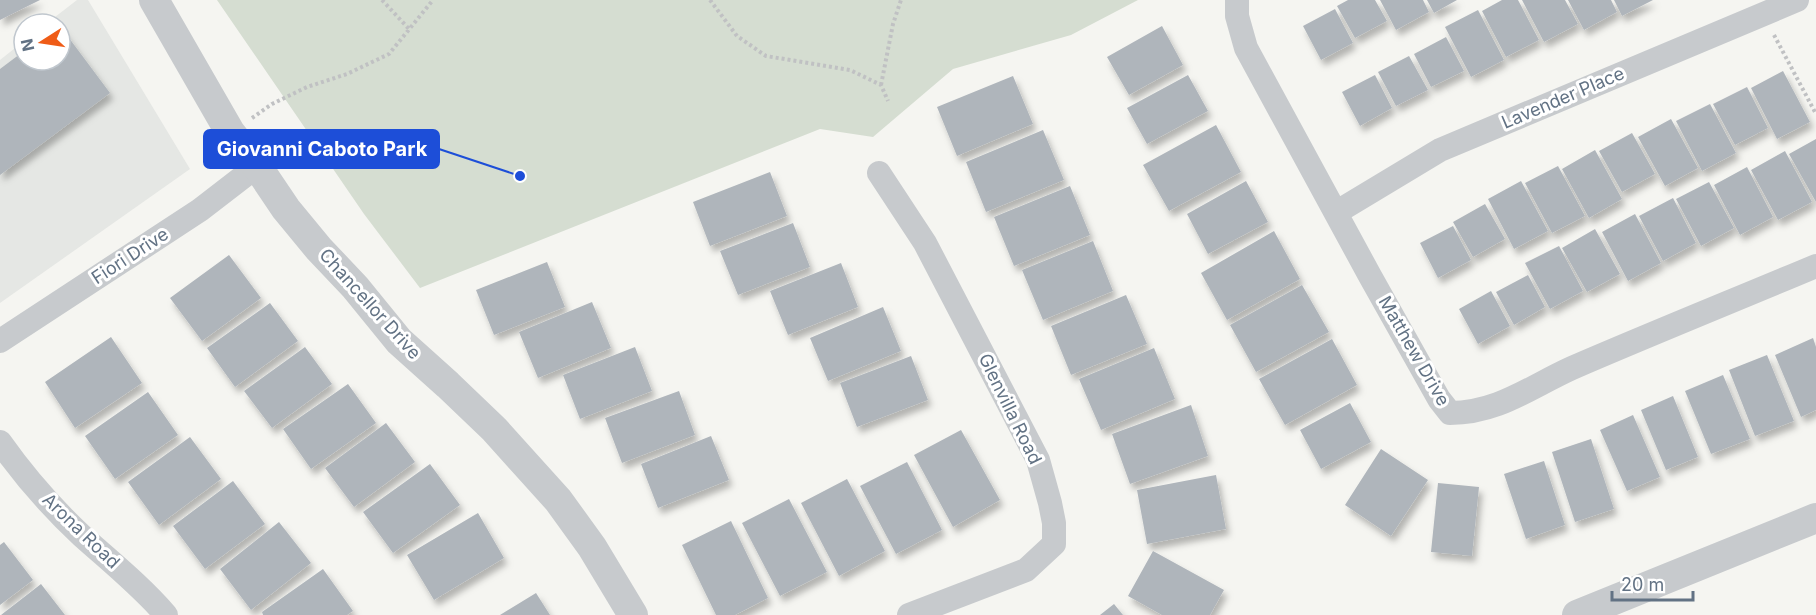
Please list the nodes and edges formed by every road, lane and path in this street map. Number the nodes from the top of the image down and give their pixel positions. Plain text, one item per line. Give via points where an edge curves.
1 (154, 0) edge
2 (382, 0) edge
3 (433, 0) edge
4 (710, 0) edge
5 (902, 0) edge
6 (1237, 0) edge
7 (1797, 0) edge
8 (1763, 14) junction
9 (409, 29) junction
10 (881, 85) junction
11 (888, 100) dead end
12 (1816, 114) edge
13 (230, 132) junction
14 (257, 166) junction
15 (879, 173) dead end
16 (1337, 212) junction
17 (1816, 266) edge
18 (0, 341) edge
19 (0, 442) edge
20 (1816, 518) edge
21 (166, 615) edge
22 (633, 615) edge
23 (909, 615) edge
24 (1577, 615) edge

1 - 13 street, Chancellor Drive
2 - 9 path
3 - 9 path
4 - 10 path via 737,36 766,56 850,70
5 - 10 path
6 - 16 street, Matthew Drive via 1246,48
7 - 8 street, Lavender Place
8 - 12 path
8 - 16 street, Lavender Place via 1440,150
9 - 13 path via 389,54 272,104
10 - 11 path
13 - 14 street, Chancellor Drive
14 - 18 street, Fiori Drive via 200,210
14 - 22 street, Chancellor Drive via 286,209 399,341 494,429 558,500
15 - 23 street, Glenvilla Road via 925,243 1038,460 1054,523 1054,544 1026,570
16 - 17 street, Matthew Drive via 1450,413 1471,413 1506,402 1569,369
19 - 21 street, Arona Road via 73,526
20 - 24 street

